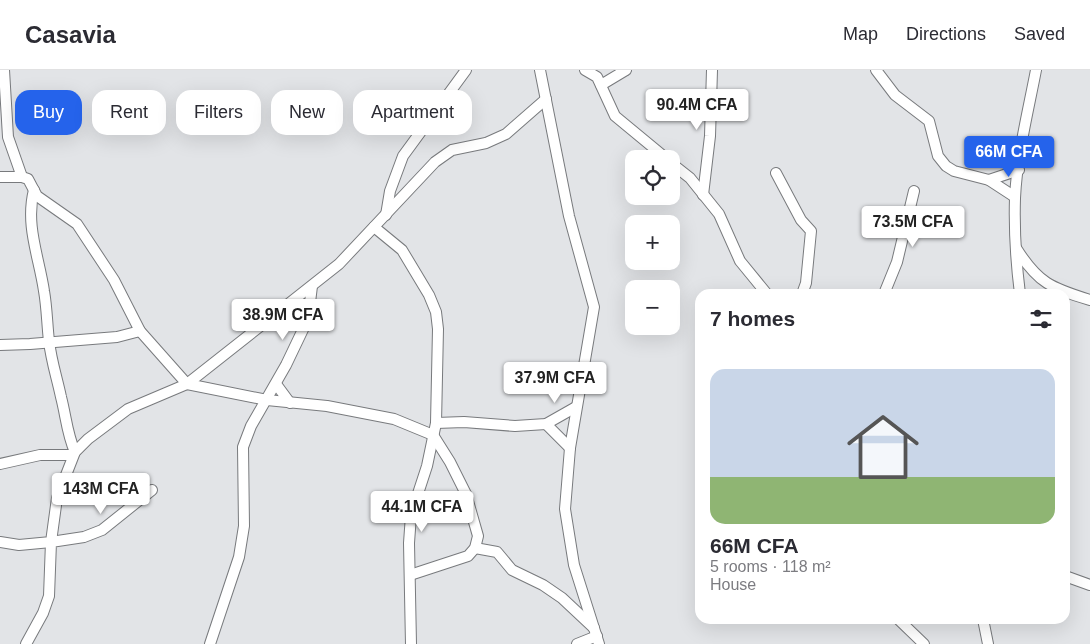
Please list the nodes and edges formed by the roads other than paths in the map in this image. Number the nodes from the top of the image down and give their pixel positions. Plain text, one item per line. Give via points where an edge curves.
1 (4, 70) edge
2 (466, 70) edge
3 (540, 70) edge
4 (585, 70) edge
5 (626, 70) edge
6 (712, 70) edge
7 (876, 70) edge
8 (1036, 70) edge
9 (600, 85) junction
10 (546, 99) junction
11 (656, 150) edge
12 (680, 170) edge
13 (1019, 170) junction
14 (776, 172) dead end
15 (0, 177) edge
16 (22, 177) junction
17 (989, 180) junction
18 (34, 190) junction
19 (914, 192) dead end
20 (703, 195) junction
21 (1015, 198) junction
22 (386, 215) junction
23 (374, 227) junction
24 (1016, 247) junction
25 (312, 286) junction
26 (763, 289) edge
27 (804, 289) edge
28 (886, 289) edge
29 (1020, 289) edge
30 (1055, 289) edge
31 (1070, 294) edge
32 (1090, 300) edge
33 (140, 331) junction
34 (49, 342) junction
35 (0, 344) edge
36 (187, 384) junction
37 (276, 384) junction
38 (267, 400) junction
39 (290, 402) junction
40 (576, 407) junction
41 (436, 423) junction
42 (546, 424) junction
43 (433, 435) junction
44 (570, 448) junction
45 (74, 453) junction
46 (0, 464) edge
47 (152, 490) dead end
48 (0, 542) edge
49 (51, 542) junction
50 (475, 548) junction
51 (410, 575) junction
52 (1070, 578) edge
53 (1090, 585) edge
54 (903, 624) edge
55 (984, 624) edge
56 (597, 636) edge
57 (26, 644) edge
58 (210, 644) edge
59 (411, 644) edge
60 (577, 644) edge
61 (924, 644) edge
62 (988, 644) edge

1 - 16 street via 8,136
2 - 22 street via 403,156 390,191
3 - 10 street
4 - 9 street via 598,77
5 - 9 street
6 - 20 street via 710,136
7 - 17 street via 895,95 929,122 938,156 946,166
8 - 13 street
9 - 11 street via 615,116
10 - 22 street via 506,134 486,143 452,150 435,162
10 - 40 street via 570,216 594,307
12 - 20 street
13 - 17 street
13 - 21 street
14 - 27 street via 801,220 811,232
15 - 16 street
16 - 18 street via 28,179
17 - 21 street
18 - 33 street via 37,196 77,224 114,280
18 - 34 street via 30,217 45,293
19 - 28 street via 897,262
20 - 26 street via 719,214 740,261
21 - 24 street
22 - 23 street
23 - 25 street via 339,264
23 - 41 street via 402,250 436,312
24 - 29 street
24 - 30 street via 1026,264
25 - 36 street
25 - 37 street via 308,319
31 - 32 street
33 - 34 street via 117,337
33 - 36 street
34 - 35 street
34 - 45 street
36 - 38 street
36 - 45 street via 128,409
37 - 38 street
37 - 39 street
38 - 39 street
38 - 58 street via 243,448 244,526 239,557
39 - 43 street via 394,420
40 - 42 street
40 - 44 street
41 - 42 street
41 - 43 street
42 - 44 street
43 - 50 street via 466,494 478,536
43 - 51 street via 411,516
44 - 56 street via 565,509 574,565
45 - 46 street via 40,455
45 - 49 street via 57,498
47 - 49 street via 102,530 84,537
48 - 49 street via 19,545
49 - 57 street via 49,596
50 - 51 street via 460,560
50 - 56 street via 497,552 512,570 562,598
51 - 59 street
52 - 53 street
54 - 61 street
55 - 62 street
56 - 60 street

